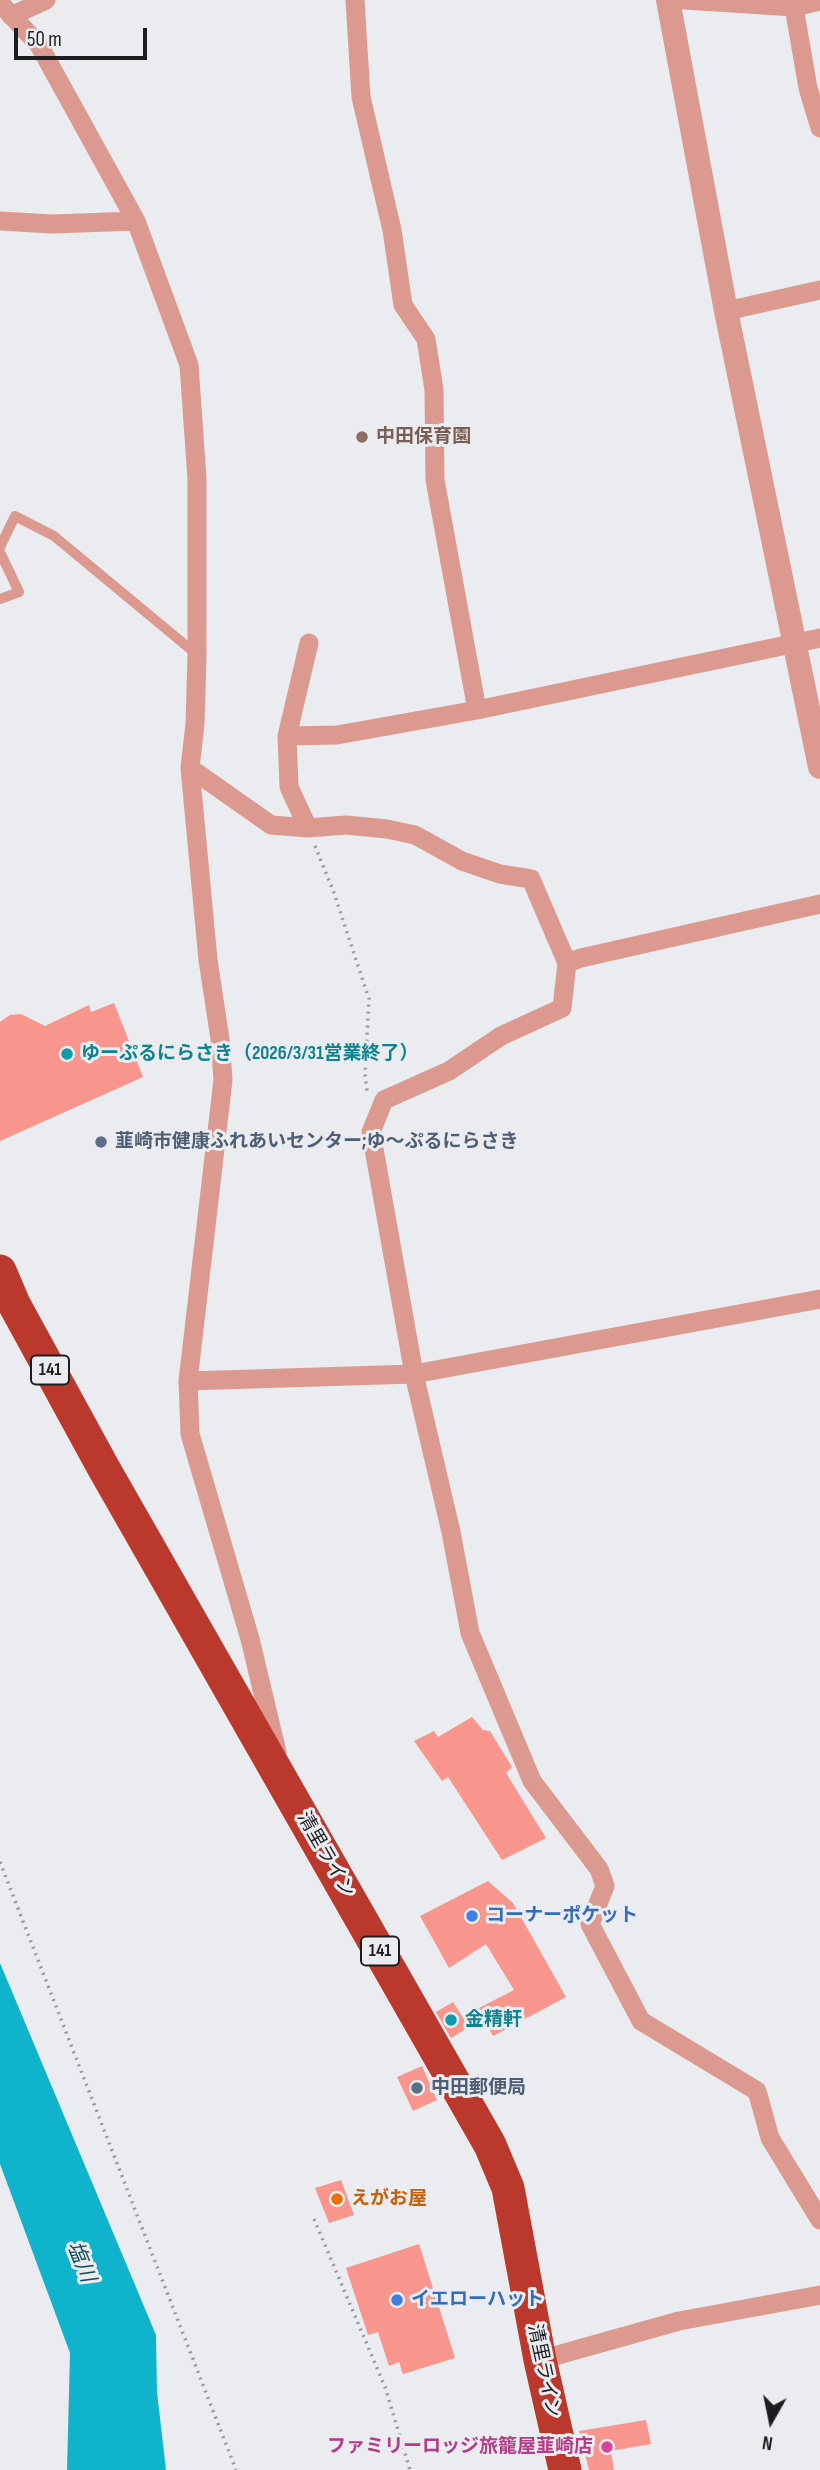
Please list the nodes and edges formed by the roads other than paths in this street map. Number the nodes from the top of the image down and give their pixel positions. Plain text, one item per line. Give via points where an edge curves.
1 (46, 0) edge
2 (355, 0) edge
3 (668, 0) edge
4 (685, 0) edge
5 (820, 1) edge
6 (794, 7) junction
7 (6, 10) edge
8 (820, 128) edge
9 (0, 221) edge
10 (136, 221) junction
11 (820, 290) edge
12 (726, 311) junction
13 (0, 550) edge
14 (0, 599) edge
15 (820, 638) edge
16 (309, 643) dead end
17 (795, 643) junction
18 (197, 655) junction
19 (477, 710) junction
20 (287, 736) junction
21 (820, 767) edge
22 (190, 768) junction
23 (308, 828) junction
24 (820, 904) edge
25 (567, 963) junction
26 (0, 1271) edge
27 (820, 1299) edge
28 (414, 1374) junction
29 (188, 1381) junction
30 (284, 1783) junction
31 (820, 2220) edge
32 (820, 2295) edge
33 (540, 2361) junction
34 (565, 2470) edge

1 - 7 street
2 - 19 street via 361,96 393,230 403,305 426,338 434,390 435,480
3 - 12 street
4 - 6 street
5 - 6 street
6 - 8 street
7 - 10 street via 39,45
9 - 10 street
10 - 18 street via 189,365 197,480
11 - 12 street
12 - 17 street
13 - 14 lane via 19,592
13 - 18 lane via 15,516 54,536
15 - 17 street
16 - 20 street
17 - 19 street
17 - 21 street
18 - 22 street
19 - 20 street via 337,735
20 - 23 street via 289,787
22 - 23 street via 271,825
22 - 29 street via 223,1080
23 - 25 street via 346,825 415,835 462,861 531,879
24 - 25 street
25 - 28 street via 562,1008 501,1036 449,1071 384,1100 371,1132
26 - 30 highway, 清里ライン / 141 via 103,1467
27 - 28 street
28 - 29 street
28 - 31 street via 470,1633 532,1781 599,1869 605,1886 590,1924 641,2021 757,2091 770,2138
29 - 30 street via 190,1434 250,1639
30 - 33 highway, 清里ライン / 141 via 490,2145 508,2188
32 - 33 street via 679,2322
33 - 34 highway, 清里ライン / 141

